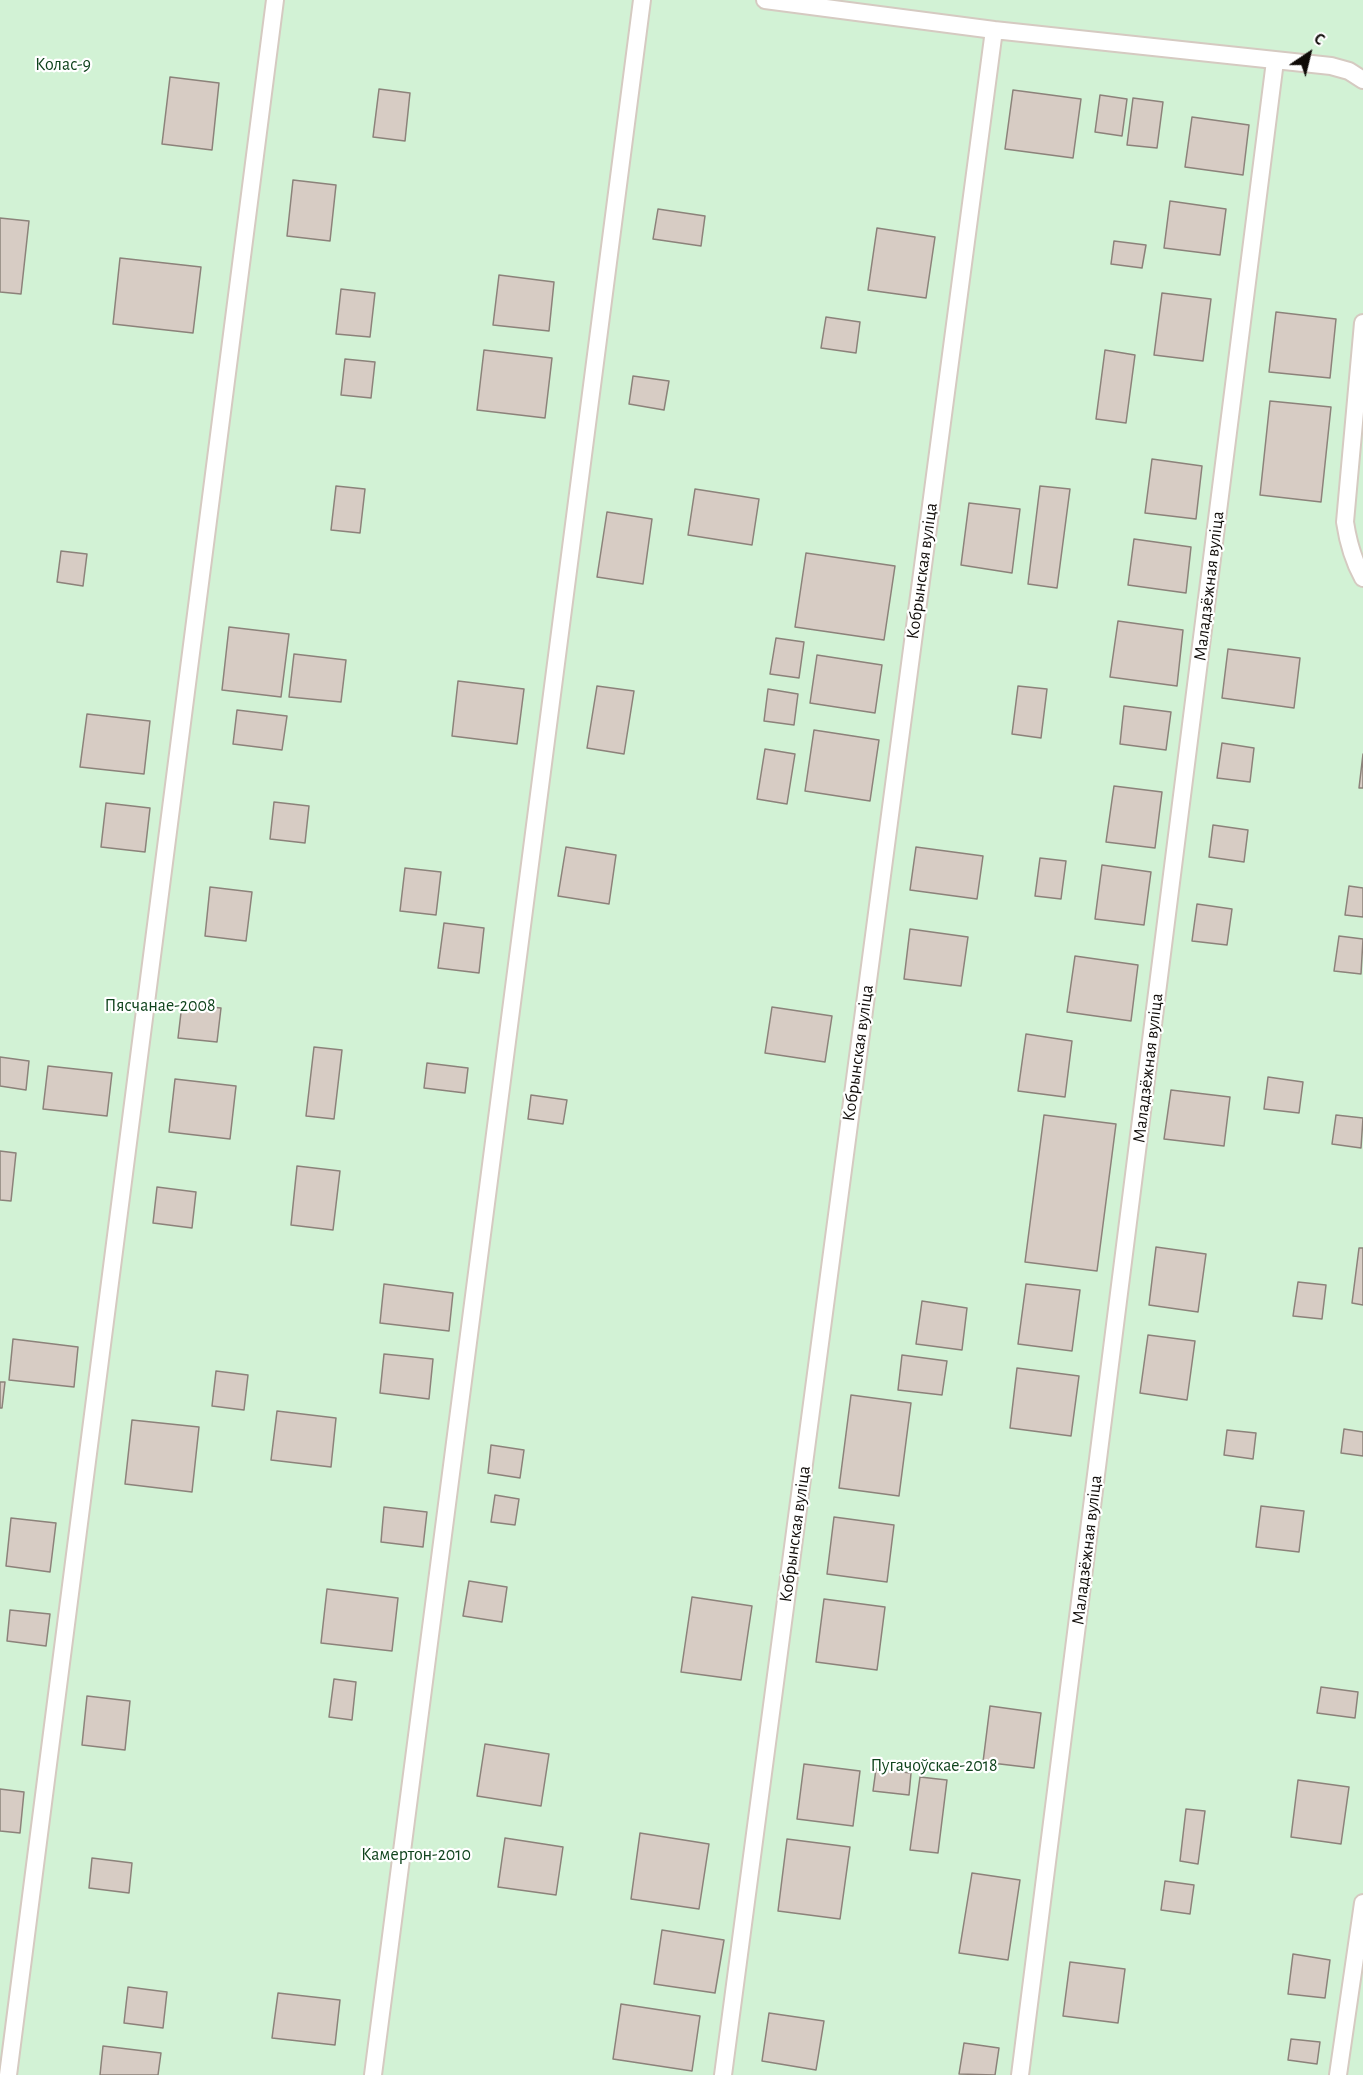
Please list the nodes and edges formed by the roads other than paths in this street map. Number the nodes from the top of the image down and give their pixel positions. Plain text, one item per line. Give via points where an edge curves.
1 (275, 0) edge
2 (642, 0) edge
3 (765, 0) edge
4 (994, 30) junction
5 (1275, 61) junction
6 (1363, 80) edge
7 (1363, 323) edge
8 (1363, 578) edge
9 (1363, 1902) edge
10 (8, 2075) edge
11 (373, 2075) edge
12 (723, 2075) edge
13 (1020, 2075) edge
14 (1338, 2075) edge

1 - 10 lane
2 - 11 lane
3 - 4 lane
4 - 5 lane
4 - 12 lane, Кобрынская вуліца
5 - 6 lane via 1330,66
5 - 13 lane, Маладзёжная вуліца
7 - 8 lane via 1345,522 1348,543
9 - 14 lane

